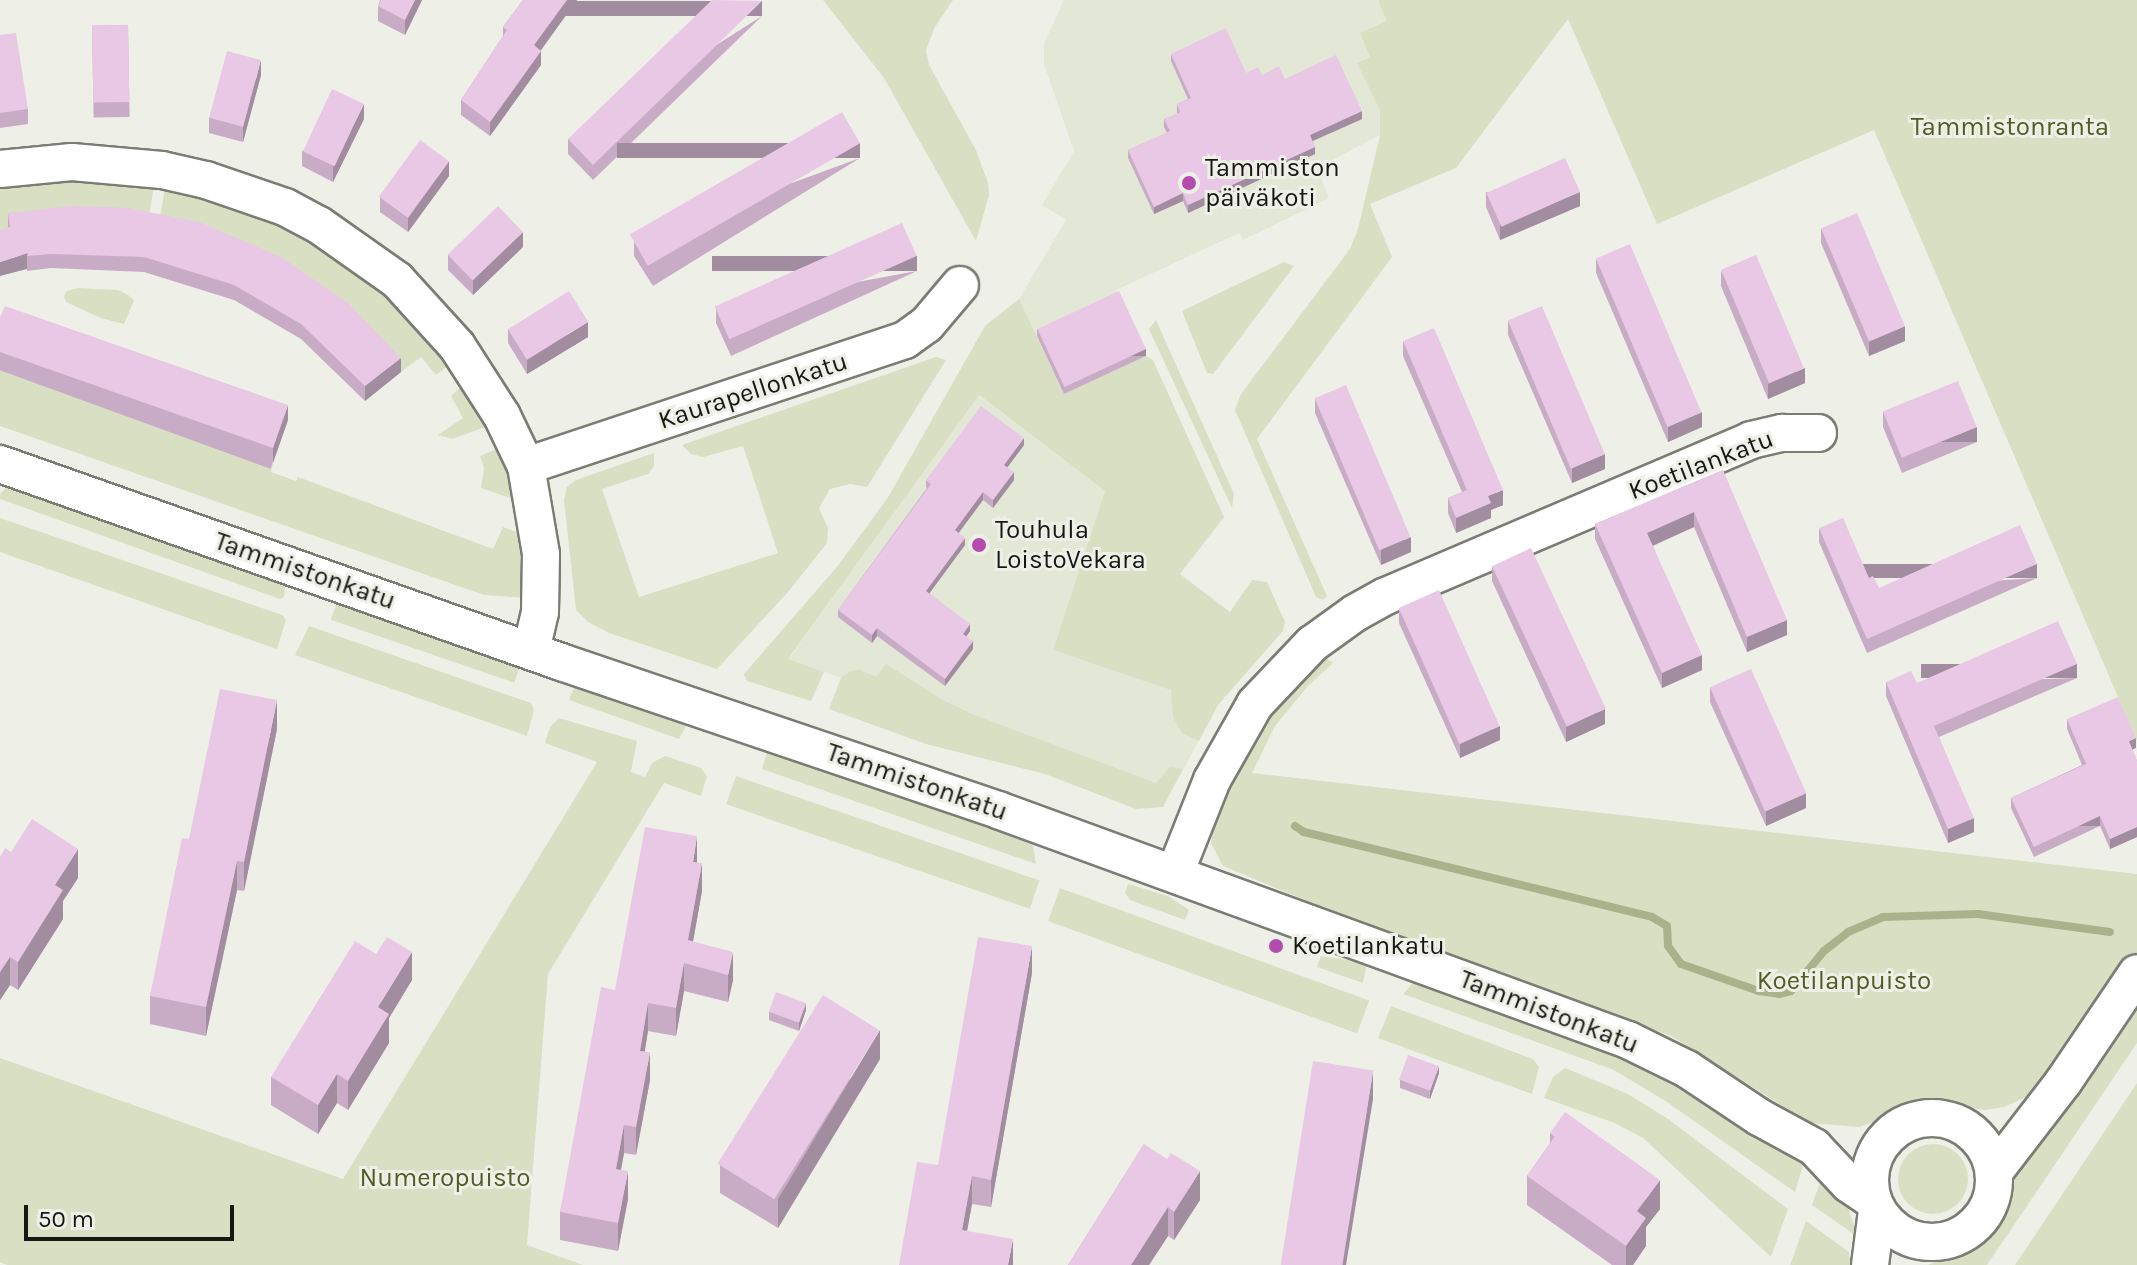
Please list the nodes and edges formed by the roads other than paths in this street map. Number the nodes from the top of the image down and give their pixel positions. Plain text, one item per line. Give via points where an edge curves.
1 (0, 169) edge
2 (960, 285) dead end
3 (1818, 433) dead end
4 (0, 464) edge
5 (526, 466) junction
6 (531, 651) junction
7 (1175, 873) junction
8 (2137, 973) edge
9 (2040, 1107) junction
10 (1962, 1126) junction
11 (1886, 1139) junction
12 (1814, 1147) junction
13 (1994, 1172) junction
14 (1875, 1205) junction
15 (1942, 1242) junction
16 (1870, 1265) edge
17 (1912, 1265) edge

1 - 5 street via 72,162 162,170 249,193 319,225 397,280 438,323 489,392
2 - 5 street, Kaurapellonkatu via 927,324 905,340
3 - 7 street, Koetilankatu via 1751,440 1355,613 1312,644 1255,704 1212,780
4 - 6 street, Tammistonkatu
5 - 6 street via 541,554 540,612
6 - 7 street, Tammistonkatu
7 - 12 street, Tammistonkatu via 1628,1040 1687,1069
8 - 9 street via 2064,1081
9 - 10 street via 2011,1123
9 - 13 street
10 - 11 street via 1922,1119
10 - 13 street via 1987,1150
11 - 12 street
11 - 14 street via 1870,1174
12 - 14 street, Tammistonkatu
13 - 15 street via 1992,1196 1982,1218 1964,1234
14 - 15 street via 1904,1236
14 - 16 street
15 - 17 street

